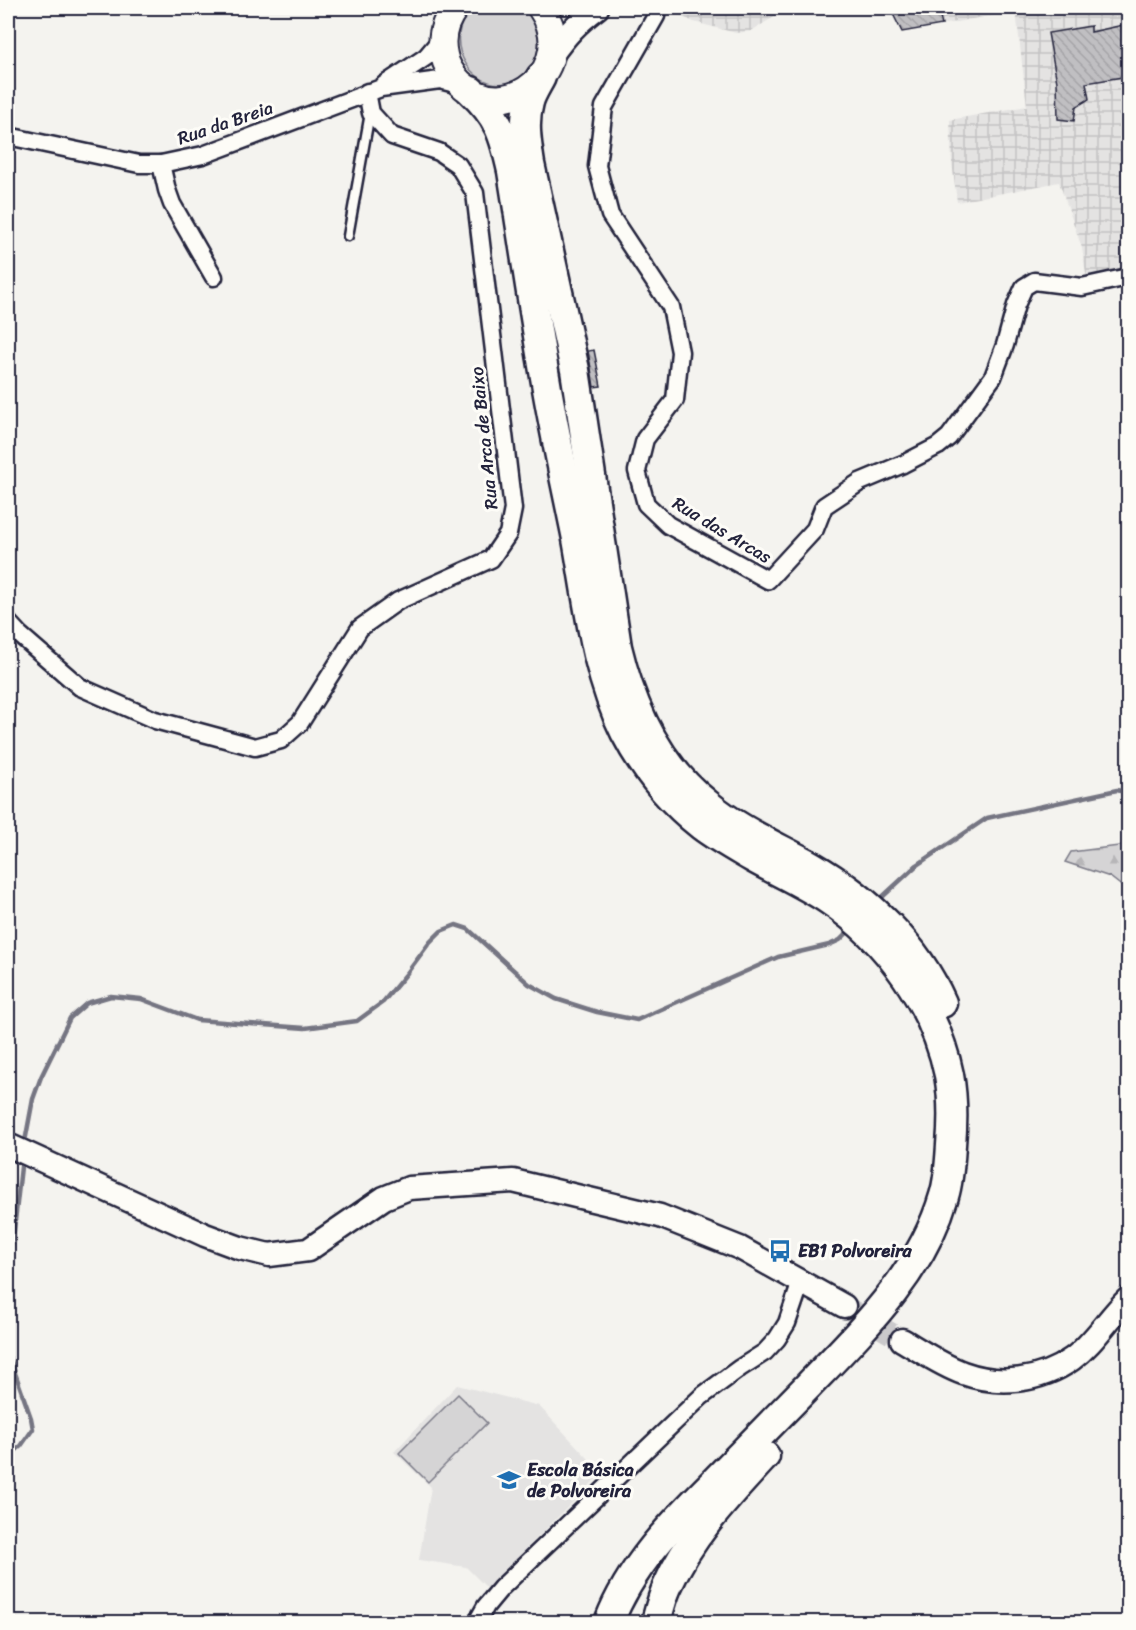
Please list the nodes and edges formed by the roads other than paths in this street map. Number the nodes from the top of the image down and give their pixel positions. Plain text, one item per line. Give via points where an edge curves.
1 (541, 8) edge
2 (597, 8) edge
3 (656, 16) dead end
4 (449, 17) edge
5 (546, 66) junction
6 (467, 88) junction
7 (374, 90) junction
8 (370, 112) junction
9 (8, 136) edge
10 (161, 164) junction
11 (348, 236) dead end
12 (214, 277) dead end
13 (1128, 277) edge
14 (8, 621) edge
15 (8, 1145) edge
16 (801, 1282) junction
17 (1128, 1299) edge
18 (844, 1306) tunnel mouth
19 (902, 1340) tunnel mouth
20 (789, 1430) junction
21 (682, 1514) junction
22 (477, 1623) edge
23 (599, 1623) edge
24 (609, 1623) edge
25 (624, 1623) edge
26 (656, 1623) edge

1 - 5 main road via 554,43
2 - 5 main road via 567,34
3 - 13 street, Rua das Arcas via 604,107 597,166 610,215 671,307 680,352 675,400 645,439 637,471 646,504 668,525 721,555 768,580 815,529 824,506 860,482 938,446 993,377 1024,287 1034,281 1082,287
4 - 6 main road via 445,60
4 - 7 street, Rua da Breia via 426,57
5 - 6 main road via 527,89 509,96 483,96
5 - 20 highway via 529,101 526,140 575,370 616,647 634,705 664,757 704,802 754,836 837,881 884,919 938,993 962,1062 969,1113 964,1174 936,1259 900,1312
6 - 7 street, Rua da Breia via 440,80
6 - 21 highway via 486,105 506,142 545,379 596,649 603,679 626,734 658,782 701,825 830,901 877,940 926,1010 949,1078 953,1126 945,1193 927,1242 909,1272 838,1355
7 - 8 street
7 - 10 street, Rua da Breia via 203,155
8 - 11 lane
8 - 14 street, Rua Arca de Baixo via 392,136 439,152 458,165 475,193 513,509 508,534 491,559 398,601 360,628 300,723 281,740 255,747 155,720 80,687
9 - 10 street, Rua da Breia via 139,164
10 - 12 street via 172,204
15 - 16 main road via 205,1235 269,1255 308,1250 384,1198 409,1188 513,1180 660,1216 740,1248
16 - 18 main road
16 - 22 street via 786,1323 765,1352 685,1412 501,1588
17 - 19 main road via 1072,1359 1028,1379 984,1379 962,1372
20 - 25 highway via 713,1501 659,1561 639,1590
20 - 26 highway via 726,1498 682,1556 666,1588
21 - 23 highway via 663,1524 634,1557
21 - 24 highway via 632,1575

